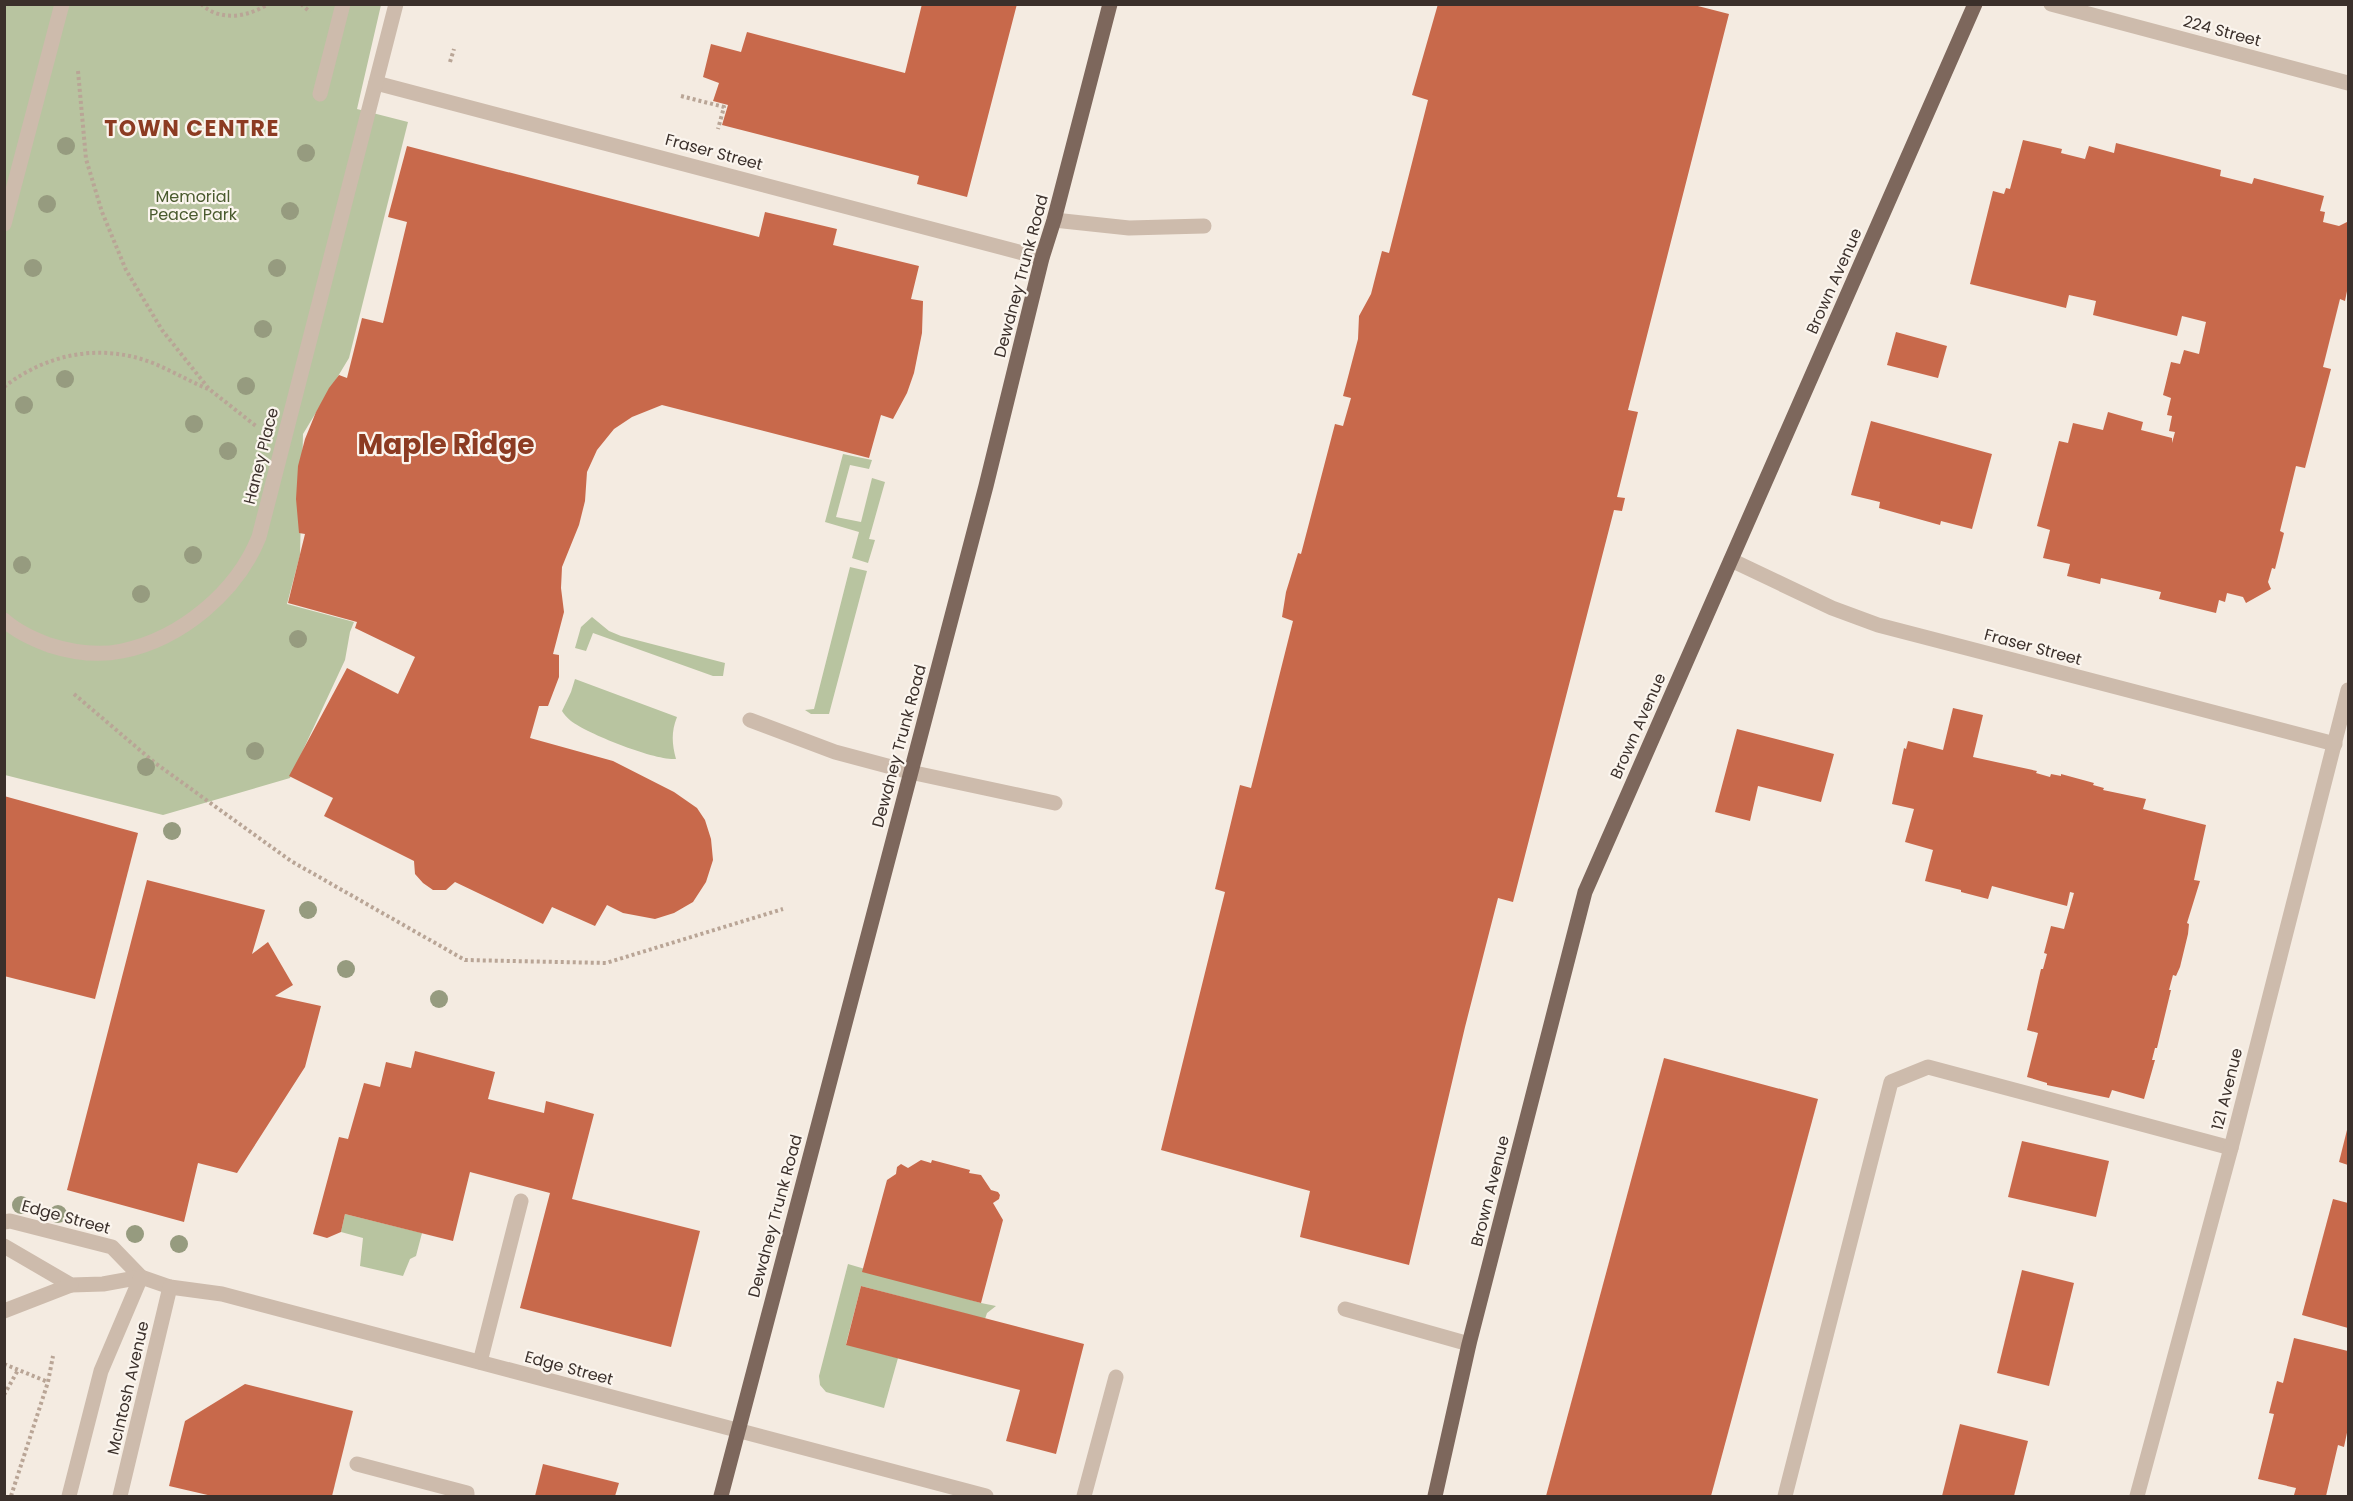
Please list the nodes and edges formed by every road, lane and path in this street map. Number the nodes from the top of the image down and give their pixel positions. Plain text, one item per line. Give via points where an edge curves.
1 (62, 4) edge
2 (201, 4) edge
3 (268, 4) edge
4 (343, 4) edge
5 (396, 4) edge
6 (1110, 4) edge
7 (1975, 4) edge
8 (2051, 4) edge
9 (454, 49) dead end
10 (450, 62) dead end
11 (78, 66) dead end
12 (376, 83) junction
13 (2349, 83) edge
14 (320, 94) dead end
15 (681, 96) dead end
16 (718, 129) dead end
17 (1054, 220) junction
18 (4, 224) edge
19 (1204, 226) dead end
20 (1042, 258) junction
21 (4, 387) edge
22 (208, 389) junction
23 (259, 429) dead end
24 (1731, 560) junction
25 (4, 620) edge
26 (2349, 690) edge
27 (74, 694) dead end
28 (750, 720) dead end
29 (2335, 744) junction
30 (910, 772) junction
31 (1055, 804) dead end
32 (783, 909) dead end
33 (2231, 1149) junction
34 (521, 1201) dead end
35 (4, 1222) edge
36 (4, 1246) edge
37 (141, 1277) junction
38 (71, 1285) junction
39 (170, 1287) junction
40 (1345, 1309) dead end
41 (4, 1311) edge
42 (1469, 1344) junction
43 (53, 1356) dead end
44 (480, 1362) junction
45 (4, 1364) edge
46 (18, 1370) junction
47 (1116, 1377) dead end
48 (48, 1382) junction
49 (4, 1395) edge
50 (737, 1432) junction
51 (357, 1464) dead end
52 (11, 1497) edge
53 (69, 1497) edge
54 (120, 1497) edge
55 (466, 1497) edge
56 (721, 1497) edge
57 (986, 1497) edge
58 (1084, 1497) edge
59 (1435, 1497) edge
60 (1785, 1497) edge
61 (2137, 1497) edge

1 - 18 street
2 - 3 path via 220,15 238,16
4 - 14 street
5 - 12 street
6 - 17 main road, Dewdney Trunk Road
7 - 24 main road, Brown Avenue
8 - 13 street, 224 Street
9 - 10 path
11 - 22 path via 86,159 109,230 149,310
12 - 20 street, Fraser Street
12 - 25 street, Haney Place via 259,537 245,565 198,615 146,644 120,652 59,648 23,634
15 - 16 path via 724,107
17 - 19 street via 1129,228
17 - 20 main road, Dewdney Trunk Road
20 - 30 main road, Dewdney Trunk Road
21 - 22 path via 45,363 99,351 141,359
22 - 23 path
24 - 29 street, Fraser Street via 1832,608 1878,625
24 - 42 main road, Brown Avenue via 1585,892
26 - 29 street, 121 Avenue
27 - 32 path via 155,763 291,861 465,960 606,963
28 - 30 street via 836,752
29 - 33 street, 121 Avenue
30 - 31 street
30 - 50 main road, Dewdney Trunk Road
33 - 60 street via 1928,1067 1891,1082
33 - 61 street, 121 Avenue
34 - 44 street
35 - 37 street, Edge Street via 112,1247
36 - 38 street
37 - 38 street, Edge Street
37 - 39 street, Edge Street
37 - 53 street via 101,1371
38 - 41 street
39 - 44 street, Edge Street via 222,1294
39 - 54 street, McIntosh Avenue
40 - 42 street
42 - 59 main road, Brown Avenue
43 - 48 path
44 - 50 street, Edge Street
45 - 46 path
46 - 48 path
46 - 49 path
47 - 58 street
48 - 52 path
50 - 56 main road, Dewdney Trunk Road
50 - 57 street, Edge Street
51 - 55 street via 467,1493

